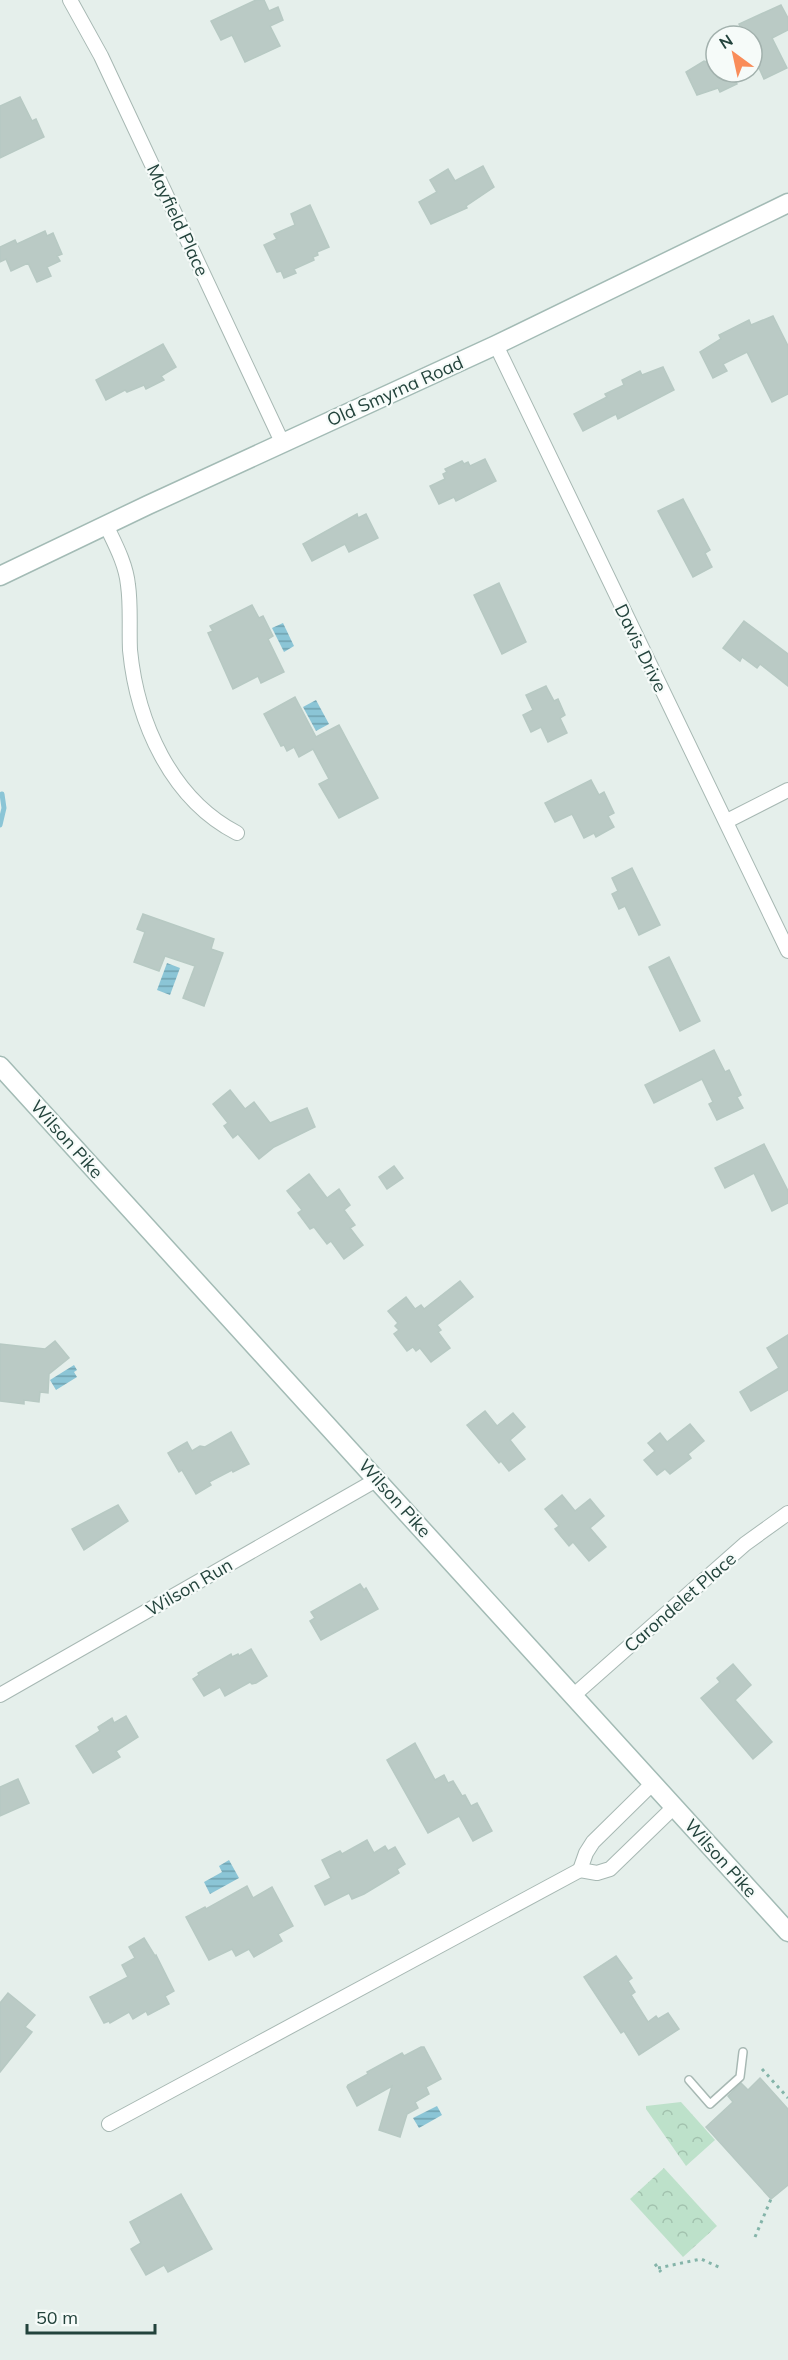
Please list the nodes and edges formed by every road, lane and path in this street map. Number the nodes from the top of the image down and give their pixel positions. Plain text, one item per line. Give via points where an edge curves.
1 (70, 0) edge
2 (788, 203) edge
3 (496, 345) junction
4 (282, 442) junction
5 (106, 525) junction
6 (0, 576) edge
7 (788, 789) edge
8 (727, 821) junction
9 (237, 833) dead end
10 (788, 951) edge
11 (0, 1066) edge
12 (378, 1479) junction
13 (788, 1513) edge
14 (0, 1695) edge
15 (574, 1695) junction
16 (653, 1783) junction
17 (674, 1807) junction
18 (580, 1870) junction
19 (788, 1932) edge
20 (743, 2052) dead end
21 (762, 2069) dead end
22 (689, 2080) dead end
23 (788, 2098) edge
24 (109, 2124) dead end
25 (771, 2199) dead end
26 (755, 2237) dead end
27 (722, 2268) dead end
28 (661, 2272) dead end

1 - 4 street, Mayfield Place via 101,56
2 - 3 main road, Old Smyrna Road
3 - 4 main road, Old Smyrna Road
3 - 8 street, Davis Drive
4 - 5 main road, Old Smyrna Road
5 - 6 main road, Old Smyrna Road
5 - 9 street via 128,583 130,651 152,735 188,797 218,823
7 - 8 street
8 - 10 street, Davis Drive
11 - 12 main road, Wilson Pike
12 - 14 street, Wilson Run
12 - 15 main road, Wilson Pike
13 - 15 street, Carondelet Place
15 - 16 main road, Wilson Pike
16 - 17 main road, Wilson Pike
16 - 18 street via 593,1842
17 - 18 street via 610,1869 597,1873
17 - 19 main road, Wilson Pike
18 - 24 street
20 - 22 lane via 740,2077 710,2104
21 - 23 path
25 - 26 path
27 - 28 path via 701,2259 656,2266

